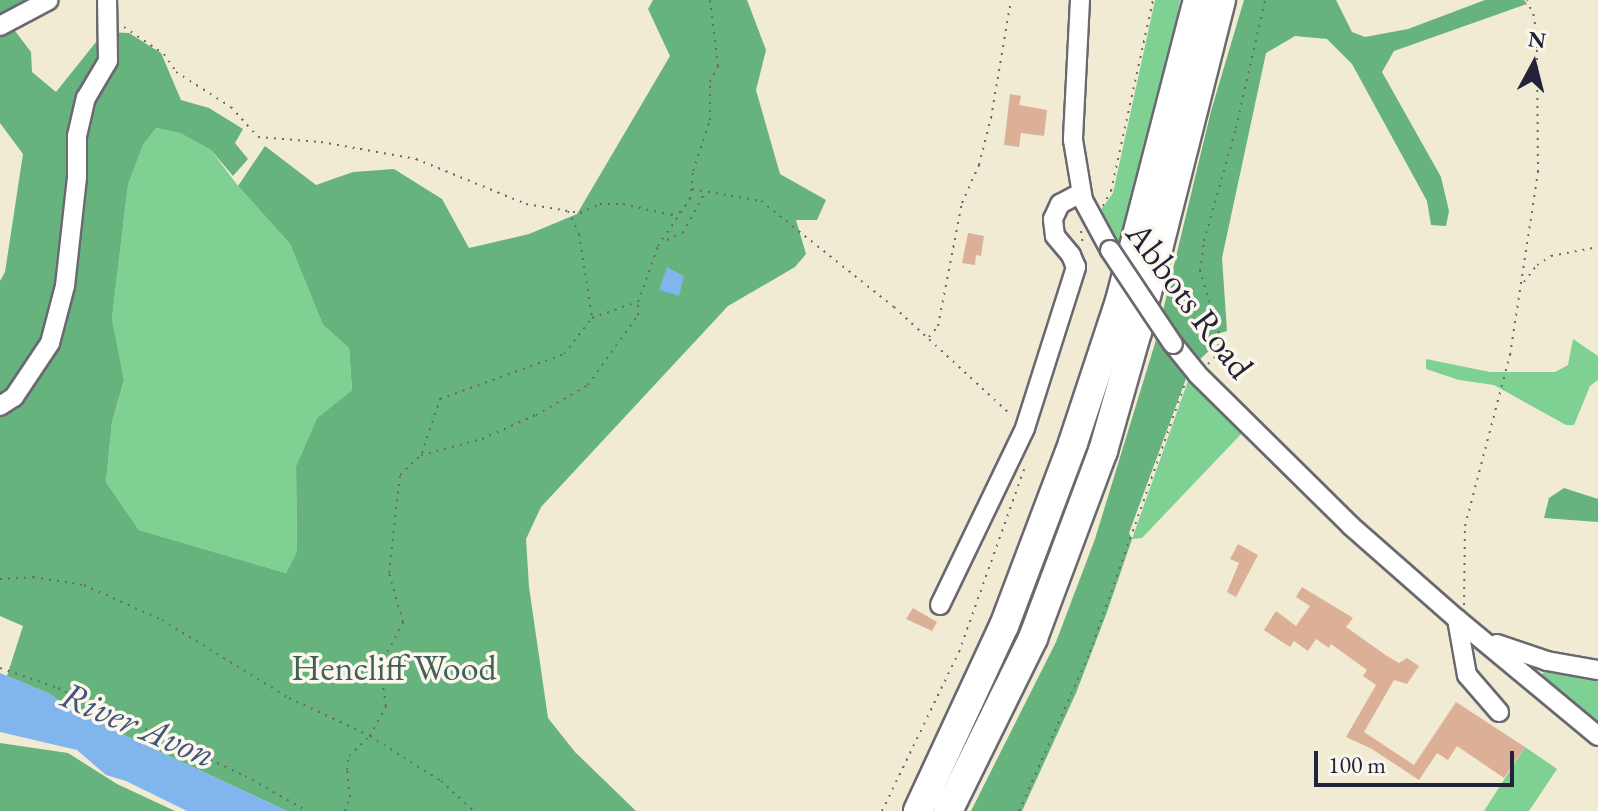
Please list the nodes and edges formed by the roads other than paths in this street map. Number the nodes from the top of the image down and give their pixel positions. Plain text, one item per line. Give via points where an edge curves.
1 (49, 0) edge
2 (1080, 0) edge
3 (1198, 0) edge
4 (1221, 0) edge
5 (107, 2) edge
6 (0, 26) edge
7 (1081, 193) junction
8 (0, 406) edge
9 (940, 605) dead end
10 (1457, 619) junction
11 (1473, 632) junction
12 (1547, 661) junction
13 (1598, 670) edge
14 (1532, 680) junction
15 (1499, 712) dead end
16 (1598, 736) edge
17 (918, 811) edge
18 (948, 811) edge

1 - 6 street
2 - 7 street, Abbots Road via 1073,140
3 - 17 highway via 1120,301 1073,443 1004,626
4 - 18 highway via 1103,451 1033,638
5 - 8 street via 108,61 86,98 77,136 65,286 50,343 14,397
7 - 9 street via 1060,204 1053,219 1055,236 1076,267 1025,428
7 - 10 street, Abbots Road, bridge via 1110,250 1195,372 1351,526
10 - 11 street, Abbots Road
10 - 15 street via 1467,675
11 - 12 street
11 - 14 street, Abbots Road
12 - 13 street
12 - 14 street via 1531,673
14 - 16 street, Abbots Road

